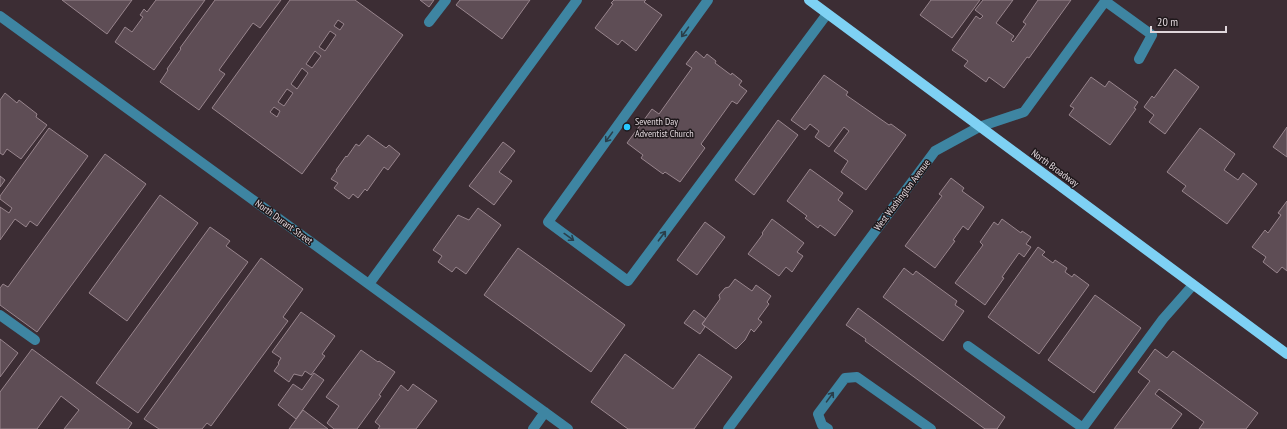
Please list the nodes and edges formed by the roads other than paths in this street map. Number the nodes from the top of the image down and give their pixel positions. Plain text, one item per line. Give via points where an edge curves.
1 (446, 0) edge
2 (577, 0) edge
3 (708, 0) edge
4 (809, 0) edge
5 (1105, 0) edge
6 (828, 14) junction
7 (0, 16) edge
8 (429, 22) dead end
9 (1139, 59) dead end
10 (979, 127) junction
11 (369, 284) junction
12 (1193, 285) junction
13 (0, 315) edge
14 (36, 340) dead end
15 (968, 346) dead end
16 (1287, 354) edge
17 (545, 412) junction
18 (533, 429) edge
19 (568, 429) edge
20 (728, 429) edge
21 (828, 429) edge
22 (931, 429) edge
23 (1083, 429) edge

1 - 8 street
2 - 11 street
3 -> 6 street via 548,222 628,281
4 - 6 main road, North Broadway
5 - 9 street via 1152,35
5 - 10 street, West Washington Avenue via 1024,112
6 - 10 main road, North Broadway
7 - 11 street, North Durant Street
10 - 12 main road, North Broadway
10 - 20 street, West Washington Avenue via 935,151
11 - 17 street, North Durant Street
12 - 16 main road, North Broadway
12 - 23 street via 1163,319
13 - 14 street
15 - 23 street
17 - 18 street
17 - 19 street, North Durant Street
21 -> 22 street via 822,425 818,414 845,378 857,377

